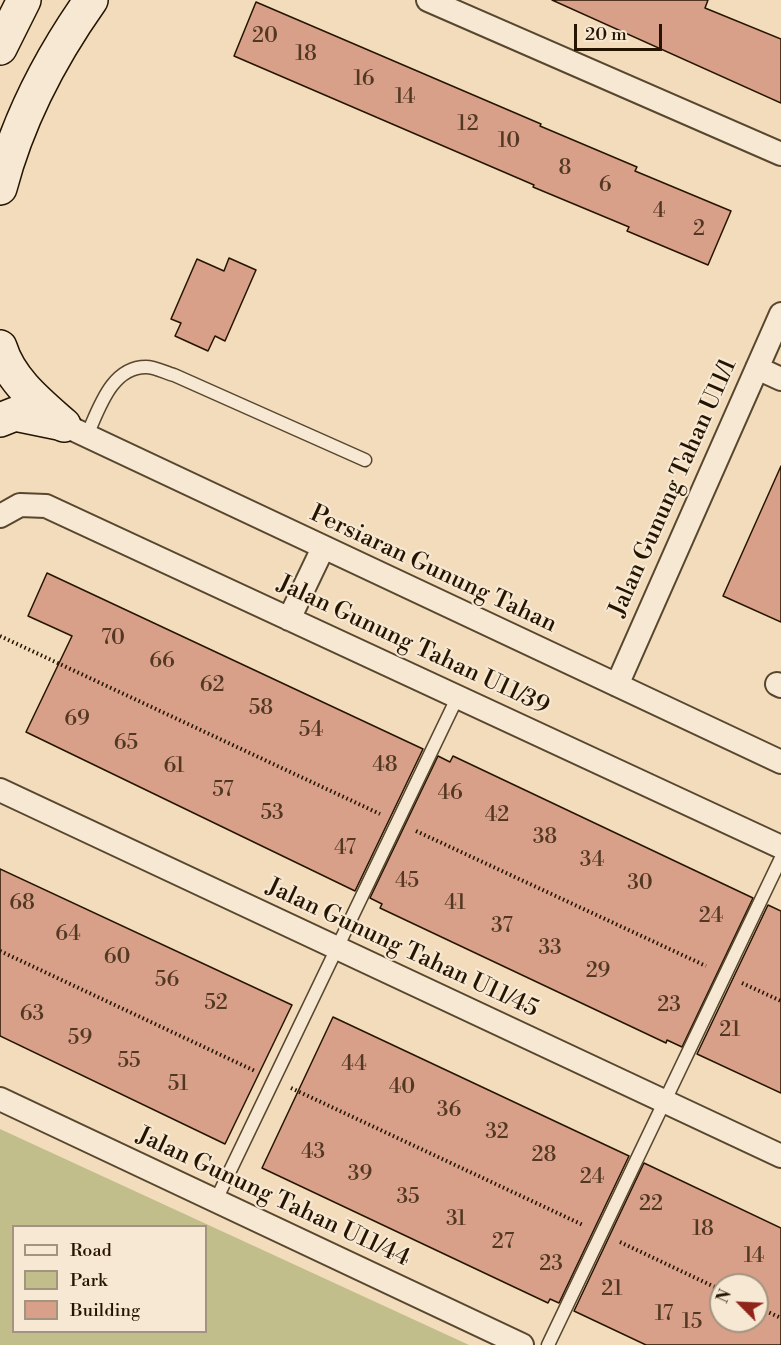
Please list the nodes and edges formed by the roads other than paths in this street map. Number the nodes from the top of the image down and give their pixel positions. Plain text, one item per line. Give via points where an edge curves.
1 (24, 0) edge
2 (91, 0) edge
3 (428, 0) edge
4 (0, 48) edge
5 (781, 154) edge
6 (0, 188) edge
7 (781, 314) edge
8 (0, 347) edge
9 (757, 368) junction
10 (781, 379) edge
11 (0, 420) edge
12 (75, 430) junction
13 (365, 460) dead end
14 (0, 516) edge
15 (323, 548) junction
16 (289, 619) junction
17 (617, 685) junction
18 (458, 696) junction
19 (781, 762) edge
20 (0, 790) edge
21 (781, 847) edge
22 (781, 858) edge
23 (337, 948) junction
24 (0, 1099) edge
25 (664, 1102) junction
26 (781, 1156) edge
27 (216, 1200) junction
28 (522, 1345) edge
29 (548, 1345) edge

1 - 4 street
2 - 6 street via 60,43 12,141
3 - 5 street
7 - 9 street, Jalan Gunung Tahan U11/1
8 - 12 street via 28,393
9 - 10 street
9 - 17 street, Jalan Gunung Tahan U11/1
11 - 12 street via 15,414
12 - 13 lane via 125,372 147,367 174,375
12 - 15 street, Persiaran Gunung Tahan
14 - 16 street, Jalan Gunung Tahan U11/39 via 20,505 46,506
15 - 16 street
15 - 17 street, Persiaran Gunung Tahan
16 - 18 street, Jalan Gunung Tahan U11/39
17 - 19 street, Persiaran Gunung Tahan
18 - 21 street, Jalan Gunung Tahan U11/39
18 - 23 lane
20 - 23 street, Jalan Gunung Tahan U11/45
22 - 25 lane
23 - 25 street, Jalan Gunung Tahan U11/45
23 - 27 lane
24 - 27 street, Jalan Gunung Tahan U11/44
25 - 26 street, Jalan Gunung Tahan U11/45
25 - 29 lane
27 - 28 street, Jalan Gunung Tahan U11/44

